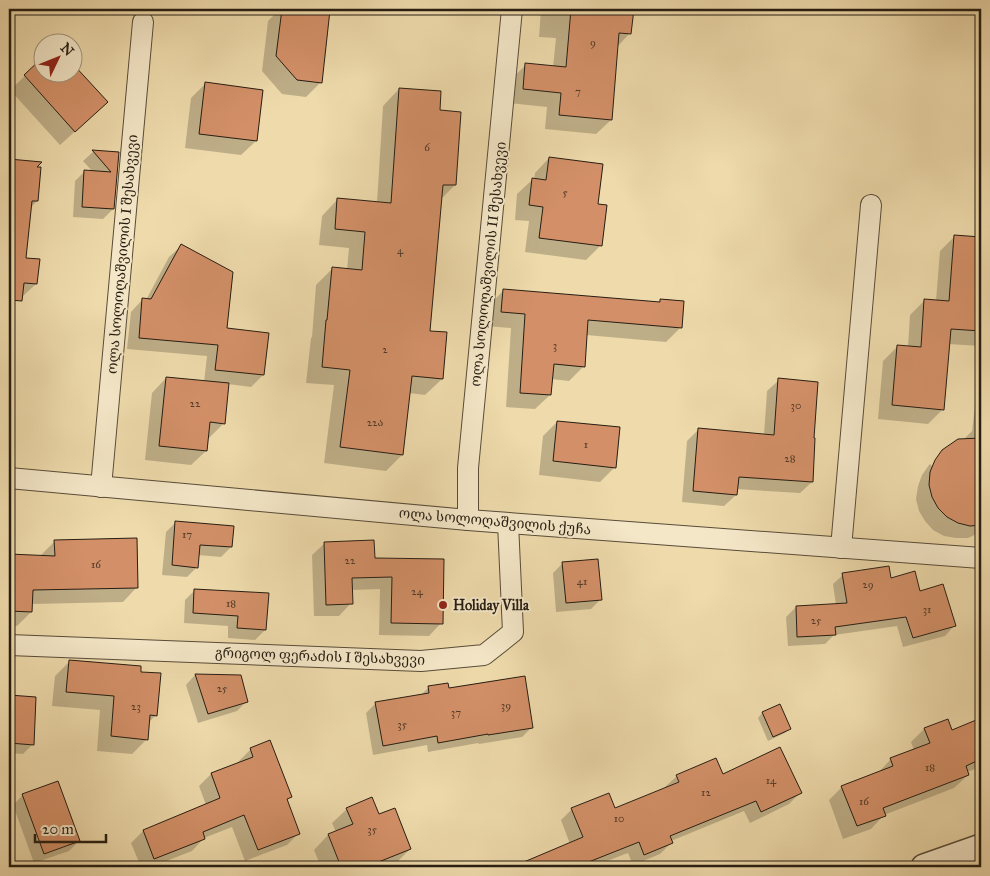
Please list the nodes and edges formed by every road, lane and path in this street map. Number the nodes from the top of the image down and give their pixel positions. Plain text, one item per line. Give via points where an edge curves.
1 (512, 9) edge
2 (143, 22) dead end
3 (871, 205) dead end
4 (9, 478) edge
5 (101, 487) junction
6 (468, 520) junction
7 (508, 523) junction
8 (841, 548) junction
9 (981, 558) edge
10 (9, 645) edge
11 (981, 847) edge
12 (924, 867) edge

1 - 6 street, ოლა სოლოღაშვილის II შესახვევი via 468,468
2 - 5 street, ოლა სოლოღაშვილის I შესახვევი
3 - 8 street
4 - 5 street, ოლა სოლოღაშვილის ქუჩა
5 - 6 street, ოლა სოლოღაშვილის ქუჩა
6 - 7 street, ოლა სოლოღაშვილის ქუჩა
7 - 8 street, ოლა სოლოღაშვილის ქუჩა
7 - 10 street, გრიგოლ ფერაძის I შესახვევი via 513,632 484,655 421,661
8 - 9 street, ოლა სოლოღაშვილის ქუჩა
11 - 12 street

